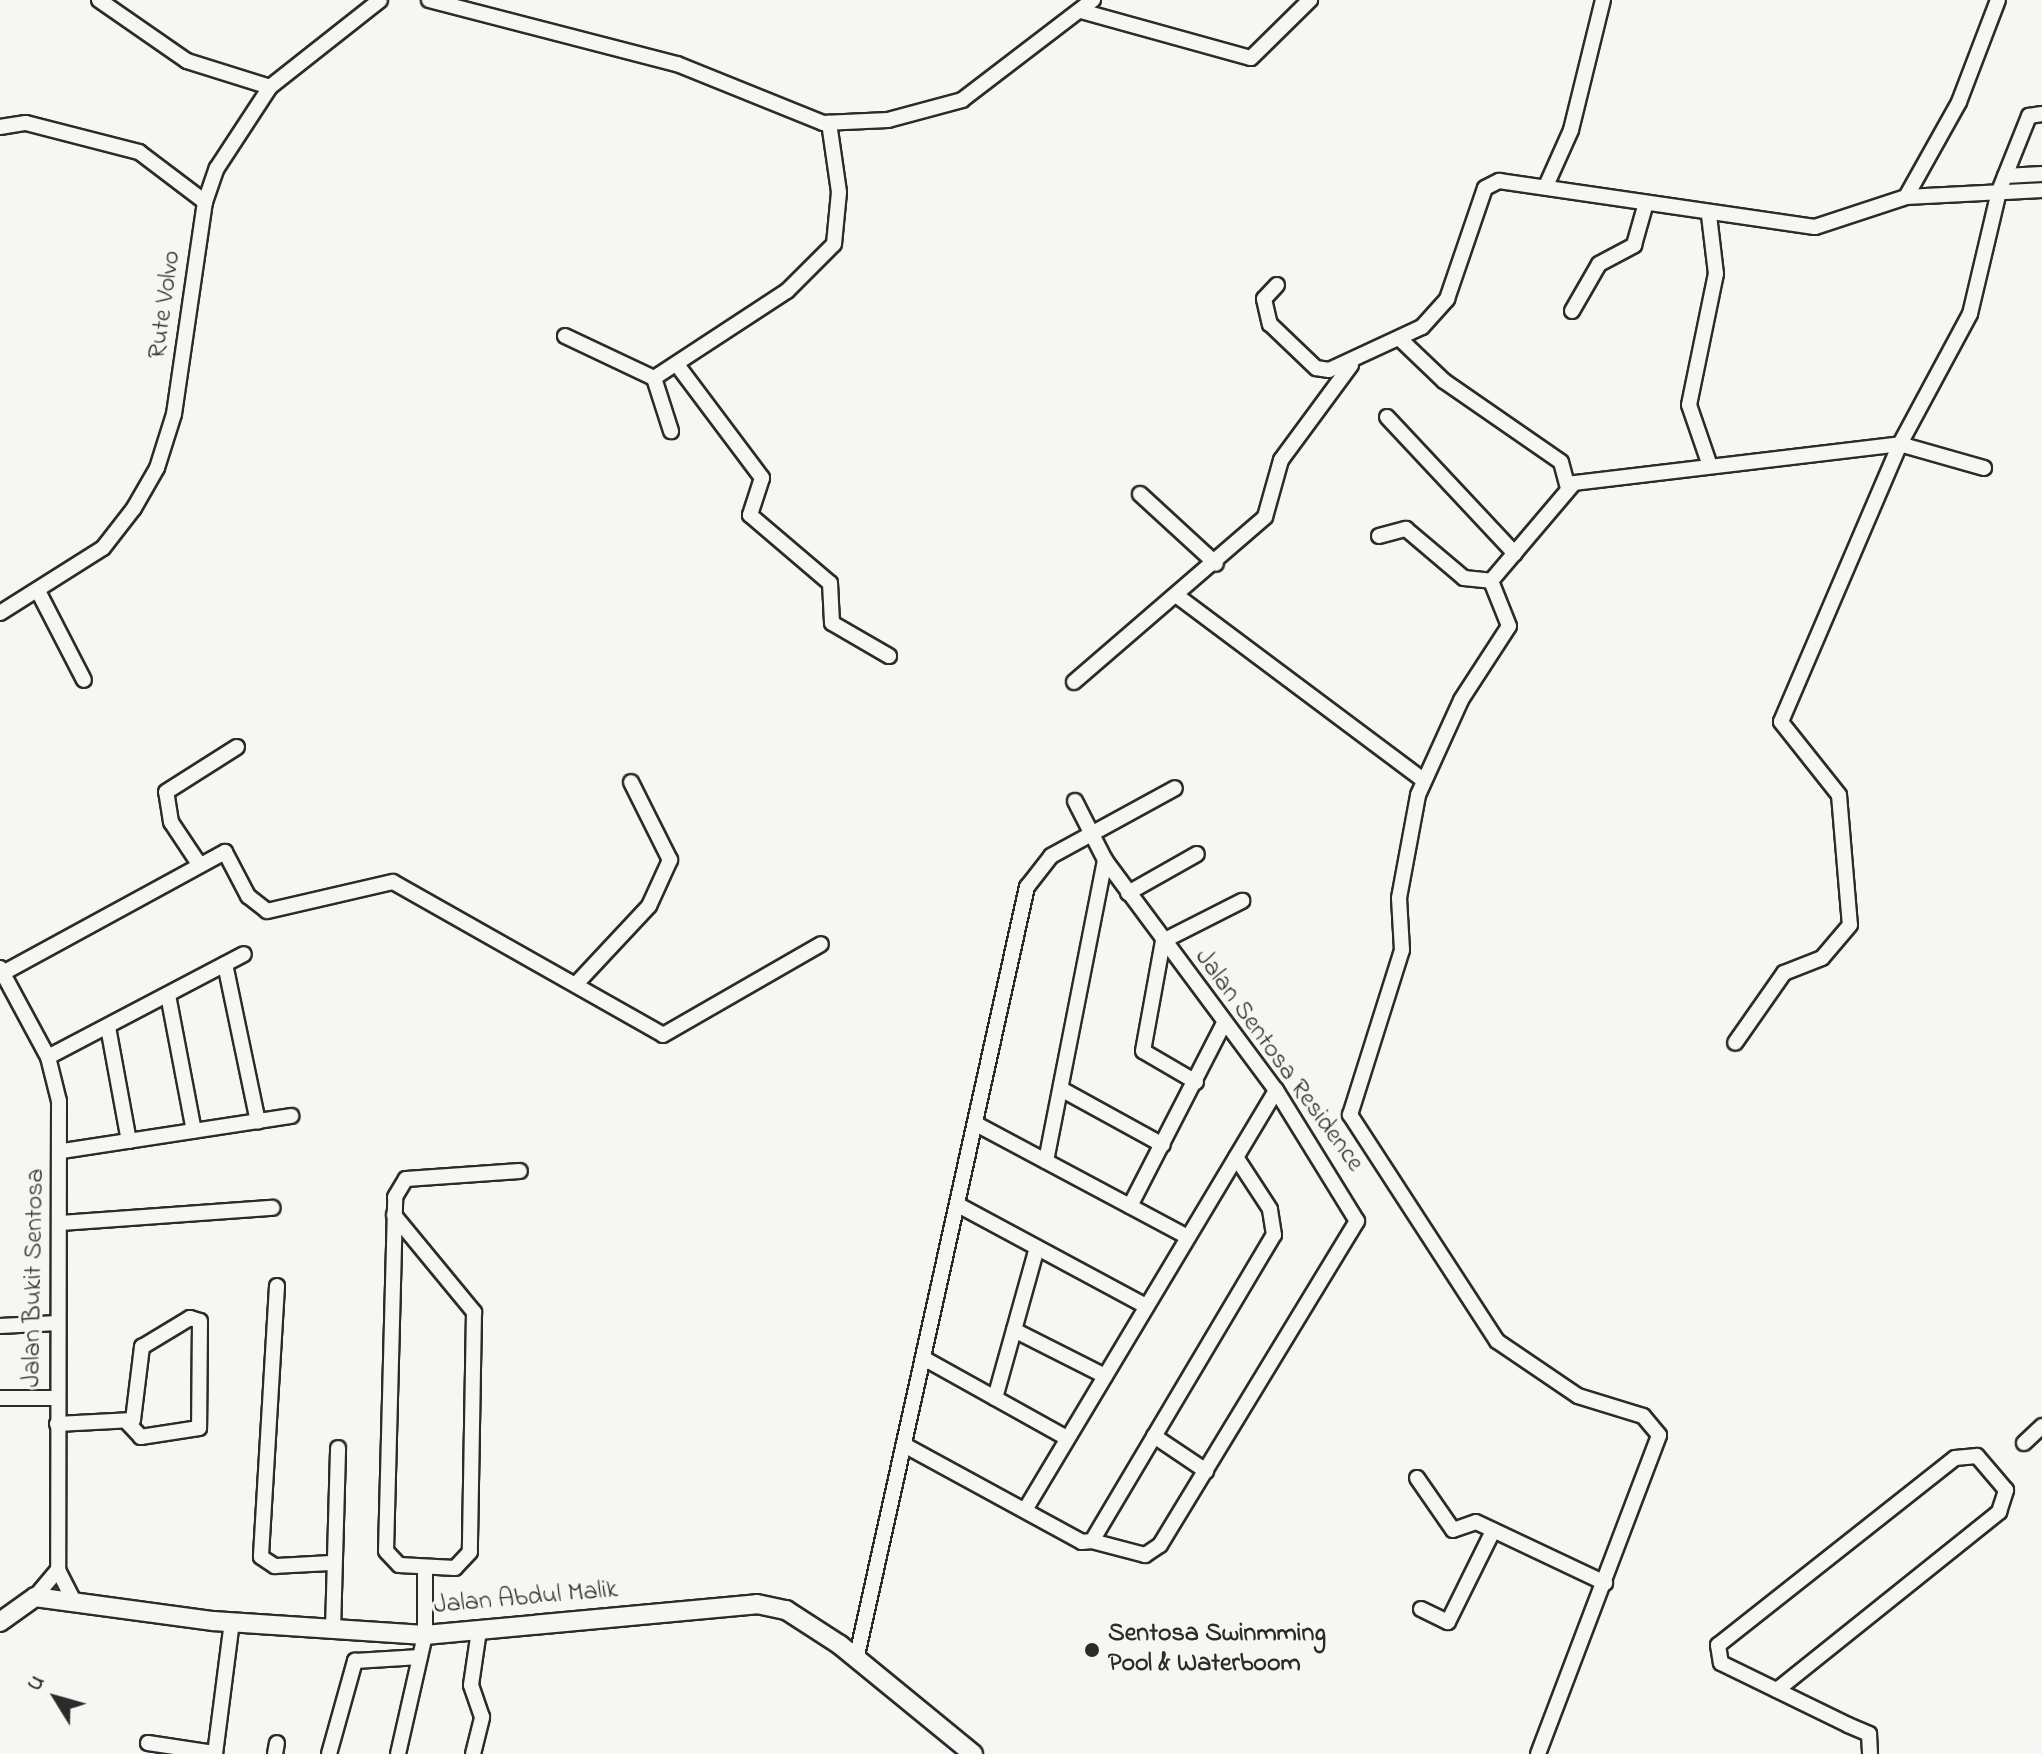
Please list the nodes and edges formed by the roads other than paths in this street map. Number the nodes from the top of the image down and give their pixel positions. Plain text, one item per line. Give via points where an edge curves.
1 (99, 0) edge
2 (380, 0) edge
3 (429, 0) edge
4 (1093, 0) edge
5 (1310, 0) edge
6 (1603, 0) edge
7 (1998, 0) edge
8 (1081, 11) junction
9 (270, 87) junction
10 (2042, 114) edge
11 (829, 123) junction
12 (0, 127) edge
13 (2042, 174) edge
14 (2005, 176) junction
15 (1546, 186) junction
16 (2042, 190) edge
17 (1999, 191) junction
18 (1906, 197) junction
19 (205, 202) junction
20 (1646, 203) junction
21 (1709, 215) junction
22 (1277, 285) dead end
23 (1572, 311) dead end
24 (565, 336) dead end
25 (1400, 339) junction
26 (1351, 365) junction
27 (678, 366) junction
28 (654, 378) junction
29 (1387, 417) dead end
30 (671, 431) dead end
31 (1900, 444) junction
32 (1709, 463) junction
33 (1984, 468) dead end
34 (1568, 488) junction
35 (1140, 494) dead end
36 (1379, 536) dead end
37 (1515, 554) junction
38 (1216, 564) junction
39 (1491, 581) junction
40 (38, 591) junction
41 (1176, 595) junction
42 (0, 613) edge
43 (889, 656) dead end
44 (84, 680) dead end
45 (1074, 682) dead end
46 (237, 747) dead end
47 (1423, 780) junction
48 (631, 782) dead end
49 (1175, 788) dead end
50 (1075, 801) dead end
51 (1092, 834) junction
52 (1197, 854) dead end
53 (1105, 860) junction
54 (199, 864) junction
55 (1128, 893) junction
56 (1242, 901) dead end
57 (1163, 941) junction
58 (821, 944) dead end
59 (244, 954) dead end
60 (225, 964) junction
61 (2, 970) edge
62 (577, 983) junction
63 (168, 995) junction
64 (1223, 1025) junction
65 (108, 1027) junction
66 (1735, 1043) dead end
67 (48, 1057) junction
68 (1196, 1082) junction
69 (1061, 1089) junction
70 (1276, 1090) junction
71 (291, 1116) dead end
72 (258, 1122) junction
73 (978, 1125) junction
74 (194, 1131) junction
75 (129, 1141) junction
76 (1163, 1145) junction
77 (62, 1151) junction
78 (1236, 1157) junction
79 (1046, 1161) junction
80 (520, 1171) dead end
81 (960, 1206) junction
82 (1130, 1206) junction
83 (272, 1208) dead end
84 (394, 1215) junction
85 (61, 1223) junction
86 (1188, 1237) junction
87 (1037, 1248) junction
88 (277, 1286) dead end
89 (1146, 1306) junction
90 (58, 1323) junction
91 (0, 1326) edge
92 (1014, 1330) junction
93 (925, 1359) junction
94 (1105, 1376) junction
95 (0, 1398) edge
96 (57, 1398) junction
97 (995, 1398) junction
98 (128, 1423) junction
99 (57, 1424) junction
100 (2042, 1426) edge
101 (1154, 1436) junction
102 (1067, 1438) junction
103 (2024, 1443) dead end
104 (906, 1446) junction
105 (338, 1448) dead end
106 (1206, 1471) junction
107 (1417, 1478) dead end
108 (1025, 1510) junction
109 (1493, 1531) junction
110 (1092, 1541) junction
111 (333, 1563) junction
112 (425, 1567) junction
113 (58, 1570) junction
114 (1605, 1583) junction
115 (35, 1597) junction
116 (73, 1600) junction
117 (1421, 1609) dead end
118 (0, 1622) edge
119 (232, 1622) junction
120 (333, 1630) junction
121 (479, 1631) junction
122 (425, 1635) junction
123 (420, 1657) junction
124 (856, 1660) junction
125 (1777, 1690) junction
126 (148, 1743) dead end
127 (215, 1754) edge
128 (329, 1754) edge
129 (398, 1754) edge
130 (473, 1754) edge
131 (973, 1754) edge
132 (1538, 1754) edge
133 (1870, 1754) edge

1 - 9 street via 187,61
2 - 9 street, Rute Volvo
3 - 11 street via 677,64 804,121
4 - 8 street
5 - 8 street via 1251,58
6 - 15 street via 1571,130
7 - 18 street via 1959,102
8 - 11 street via 962,100 888,120
9 - 19 street, Rute Volvo via 233,138
10 - 14 street via 2029,116
11 - 27 street via 840,213 834,244 787,291
12 - 19 street via 26,123 139,152
13 - 14 street
14 - 17 street
15 - 20 street
15 - 25 street via 1499,181 1485,188 1447,299
16 - 17 street
17 - 18 street
17 - 31 street via 1970,314
18 - 21 street via 1815,227
19 - 40 street, Rute Volvo via 174,414 157,468 103,548
20 - 21 street
20 - 23 street via 1634,245 1599,264
21 - 32 street via 1716,274 1689,405
22 - 26 street via 1263,312 1290,348 1316,368
24 - 28 street
25 - 26 street
25 - 34 street via 1444,381 1561,462
26 - 38 street via 1281,460 1265,517
27 - 28 street
27 - 43 street via 762,478 748,504 750,515 830,583 832,623
28 - 30 street
29 - 37 street
31 - 32 street
31 - 33 street
31 - 66 street via 1781,722 1839,795 1850,925 1822,958 1784,973
32 - 34 street via 1598,475
34 - 37 street
35 - 38 street
36 - 39 street via 1406,529 1464,578
37 - 39 street
38 - 41 street
39 - 47 street via 1509,626 1461,700
40 - 42 street, Rute Volvo
40 - 44 street
41 - 45 street
41 - 47 street
46 - 54 street via 166,792 171,822
47 - 114 street via 1399,898 1396,976 1350,1115 1497,1341 1578,1396 1643,1416 1659,1435
48 - 62 street via 670,860 649,906
49 - 51 street
50 - 51 street, Jalan Sentosa Residence
51 - 53 street, Jalan Sentosa Residence
51 - 73 street via 1051,856 1027,887
52 - 55 street
53 - 55 street, Jalan Sentosa Residence
53 - 69 street
54 - 61 street
54 - 62 street via 228,852 248,896 279,912 393,882
55 - 57 street, Jalan Sentosa Residence
56 - 57 street
57 - 64 street, Jalan Sentosa Residence
57 - 68 street via 1143,1051
58 - 62 street via 673,1034 655,1032
59 - 60 street
60 - 63 street
60 - 72 street
61 - 67 street, Jalan Bukit Sentosa
63 - 65 street
63 - 74 street
64 - 68 street
64 - 70 street, Jalan Sentosa Residence
65 - 67 street
65 - 75 street
67 - 77 street, Jalan Bukit Sentosa
68 - 76 street
69 - 76 street
69 - 79 street
70 - 78 street
70 - 106 street, Jalan Sentosa Residence via 1357,1221
71 - 72 street
72 - 74 street
73 - 79 street
73 - 81 street
74 - 75 street
75 - 77 street
76 - 82 street
77 - 85 street, Jalan Bukit Sentosa
78 - 86 street
78 - 101 street via 1270,1209 1274,1235
79 - 82 street
80 - 84 street via 406,1179
81 - 87 street
81 - 93 street
82 - 86 street
83 - 85 street
84 - 112 street via 386,1551 399,1565
84 - 112 street via 468,1300 476,1330 470,1552 455,1568
85 - 90 street, Jalan Bukit Sentosa
86 - 89 street
87 - 89 street
87 - 92 street
88 - 111 street via 261,1557 275,1566
89 - 94 street
90 - 91 street
90 - 96 street, Jalan Bukit Sentosa
92 - 94 street
92 - 97 street
93 - 97 street
93 - 104 street
94 - 102 street
95 - 96 street
96 - 99 street, Jalan Bukit Sentosa
97 - 102 street
98 - 98 street via 141,1437 199,1428 200,1321 190,1318 142,1347
98 - 99 street
99 - 113 street, Jalan Bukit Sentosa
100 - 103 street
101 - 106 street
101 - 110 street
102 - 108 street
104 - 108 street, Jalan Sentosa Residence
104 - 124 street
105 - 111 street
106 - 110 street, Jalan Sentosa Residence via 1160,1545 1145,1555
107 - 109 street via 1446,1526 1476,1522
108 - 110 street, Jalan Sentosa Residence
109 - 114 street
109 - 117 street via 1456,1614 1440,1624
111 - 120 street
112 - 122 street
113 - 115 street
113 - 116 street, Jalan Bukit Sentosa
114 - 132 street
115 - 116 street, Jalan Abdul Malik
115 - 118 street
116 - 119 street, Jalan Abdul Malik
119 - 120 street, Jalan Abdul Malik
119 - 127 street
120 - 122 street, Jalan Abdul Malik
121 - 122 street, Jalan Abdul Malik
121 - 124 street, Jalan Abdul Malik via 757,1604 786,1610
121 - 130 street via 471,1685 482,1717
122 - 123 street
123 - 128 street via 355,1661
123 - 129 street
124 - 131 street, Jalan Abdul Malik
125 - 125 street via 1721,1663 1718,1645 1955,1458 1977,1456 2006,1490 1999,1512
125 - 133 street via 1869,1734
126 - 127 street

